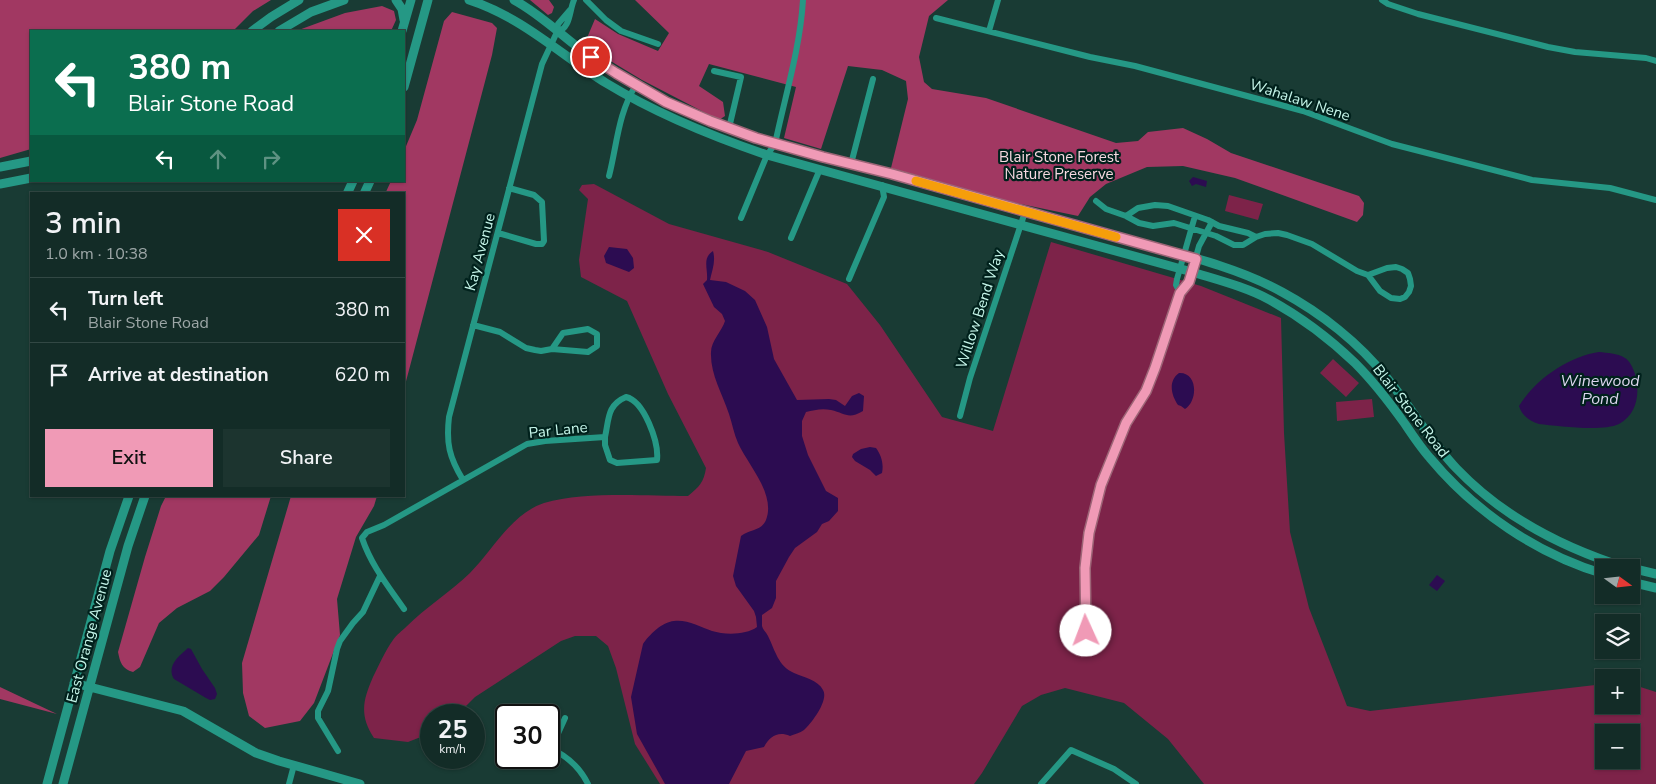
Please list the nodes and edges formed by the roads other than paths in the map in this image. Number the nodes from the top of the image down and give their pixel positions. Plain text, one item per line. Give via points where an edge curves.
1 (299, 0) edge
2 (344, 0) edge
3 (396, 0) edge
4 (411, 0) edge
5 (428, 0) edge
6 (470, 0) edge
7 (514, 0) edge
8 (574, 0) edge
9 (586, 0) edge
10 (803, 0) edge
11 (998, 0) edge
12 (1382, 0) edge
13 (936, 18) dead end
14 (403, 29) edge
15 (253, 30) edge
16 (281, 30) edge
17 (989, 31) junction
18 (558, 32) junction
19 (551, 44) junction
20 (658, 44) dead end
21 (1656, 61) edge
22 (714, 70) dead end
23 (873, 79) dead end
24 (405, 83) edge
25 (636, 85) junction
26 (629, 96) junction
27 (729, 128) junction
28 (775, 144) junction
29 (767, 154) junction
30 (30, 160) edge
31 (850, 164) junction
32 (0, 167) edge
33 (820, 169) junction
34 (610, 176) dead end
35 (30, 178) edge
36 (0, 184) edge
37 (882, 185) junction
38 (509, 188) junction
39 (896, 189) junction
40 (884, 196) junction
41 (1096, 200) dead end
42 (1656, 200) edge
43 (1025, 212) junction
44 (1126, 216) junction
45 (1194, 216) junction
46 (741, 218) dead end
47 (1212, 222) junction
48 (1022, 224) junction
49 (1192, 228) junction
50 (498, 232) junction
51 (1206, 233) junction
52 (1256, 237) junction
53 (791, 238) dead end
54 (1183, 255) junction
55 (1196, 259) junction
56 (1180, 268) junction
57 (1192, 272) junction
58 (1368, 275) junction
59 (849, 279) dead end
60 (1180, 293) junction
61 (474, 325) junction
62 (552, 349) junction
63 (1385, 376) junction
64 (1376, 385) junction
65 (960, 416) dead end
66 (606, 437) junction
67 (463, 480) junction
68 (1480, 491) junction
69 (128, 497) edge
70 (145, 497) edge
71 (1471, 500) junction
72 (1573, 549) junction
73 (1598, 559) edge
74 (1568, 561) junction
75 (1640, 570) edge
76 (1595, 571) edge
77 (1656, 574) edge
78 (380, 576) junction
79 (1640, 584) edge
80 (1656, 588) edge
81 (404, 609) dead end
82 (1086, 631) dead end
83 (74, 683) junction
84 (89, 686) junction
85 (565, 718) dead end
86 (560, 728) edge
87 (338, 751) dead end
88 (560, 755) edge
89 (294, 765) junction
90 (47, 784) edge
91 (63, 784) edge
92 (289, 784) edge
93 (360, 784) edge
94 (588, 784) edge
95 (1042, 784) edge
96 (1136, 784) edge

1 - 15 main road
2 - 16 main road via 311,12
3 - 14 main road via 402,9
4 - 14 main road
5 - 24 main road
6 - 19 main road, Blair Stone Road via 514,19
7 - 18 main road, Blair Stone Road
8 - 18 street, Kay Avenue via 558,24
9 - 20 street via 621,31
10 - 28 street via 798,44
11 - 17 street
12 - 21 street via 1418,14 1548,47
13 - 17 street, Wahalaw Nene
17 - 42 street, Wahalaw Nene via 1303,111 1392,144 1532,180 1610,188
18 - 19 street, Kay Avenue
18 - 25 main road, Blair Stone Road
19 - 26 main road, Blair Stone Road
19 - 38 street, Kay Avenue via 542,64
22 - 27 street via 742,77
23 - 31 street
25 - 26 street
25 - 27 main road, Blair Stone Road
26 - 29 main road, Blair Stone Road via 704,132
26 - 34 street via 621,116
27 - 28 main road, Blair Stone Road
28 - 29 street
28 - 31 main road, Blair Stone Road
29 - 33 main road, Blair Stone Road
29 - 46 street
30 - 32 main road
31 - 43 main road, Blair Stone Road
33 - 37 main road, Blair Stone Road
33 - 53 street
35 - 36 main road
37 - 39 main road, Blair Stone Road
37 - 40 street
38 - 50 street, Kay Avenue
38 - 50 street via 534,195 542,202 544,242 536,244
39 - 40 street
39 - 48 main road, Blair Stone Road
40 - 59 street
41 - 44 street via 1106,209
43 - 48 street, Willow Bend Way
43 - 54 main road, Blair Stone Road
44 - 45 street via 1138,208 1155,205 1168,206
44 - 49 street via 1153,226 1174,223
45 - 47 street
45 - 49 street
47 - 51 street
47 - 52 street
48 - 56 main road, Blair Stone Road
48 - 65 street, Willow Bend Way
49 - 51 street
49 - 54 street
50 - 61 street, Kay Avenue
51 - 52 street via 1234,245 1243,245
51 - 55 street
52 - 58 street via 1278,233 1299,238
54 - 55 main road, Blair Stone Road
54 - 56 street
55 - 57 street
55 - 63 main road, Blair Stone Road via 1282,292 1336,328
56 - 57 main road, Blair Stone Road
56 - 60 street via 1176,285
57 - 60 street
57 - 64 main road, Blair Stone Road via 1270,300 1315,329
58 - 58 street via 1396,267 1408,273 1411,286 1405,297 1391,298 1380,291
60 - 82 street via 1146,391 1126,423 1101,485 1085,568
61 - 62 street via 500,332 526,348
61 - 67 street, Kay Avenue via 448,430 449,452
62 - 62 street via 588,352 596,346 597,334 588,329 563,334
63 - 64 main road
63 - 68 main road, Blair Stone Road via 1435,444
64 - 71 main road, Blair Stone Road via 1429,458
66 - 66 street, Par Lane via 610,460 618,463 657,460 654,434 631,398 626,396 612,406
66 - 67 street, Par Lane via 527,444
67 - 78 street, Par Lane via 367,532 362,538
68 - 71 main road
68 - 72 main road, Blair Stone Road via 1530,527
69 - 83 main road, East Orange Avenue
70 - 84 main road, East Orange Avenue
71 - 74 main road, Blair Stone Road via 1500,523
72 - 73 main road, Blair Stone Road
72 - 74 main road
74 - 76 main road, Blair Stone Road
75 - 77 main road
78 - 81 street
78 - 87 street via 363,612 340,641 328,691 318,711 318,718
79 - 80 main road
83 - 84 main road
83 - 90 main road, East Orange Avenue
84 - 89 main road via 183,711 256,753
84 - 91 main road, East Orange Avenue
85 - 86 street
88 - 94 street via 574,764
89 - 92 street
89 - 93 main road
95 - 96 street via 1071,750 1114,769

